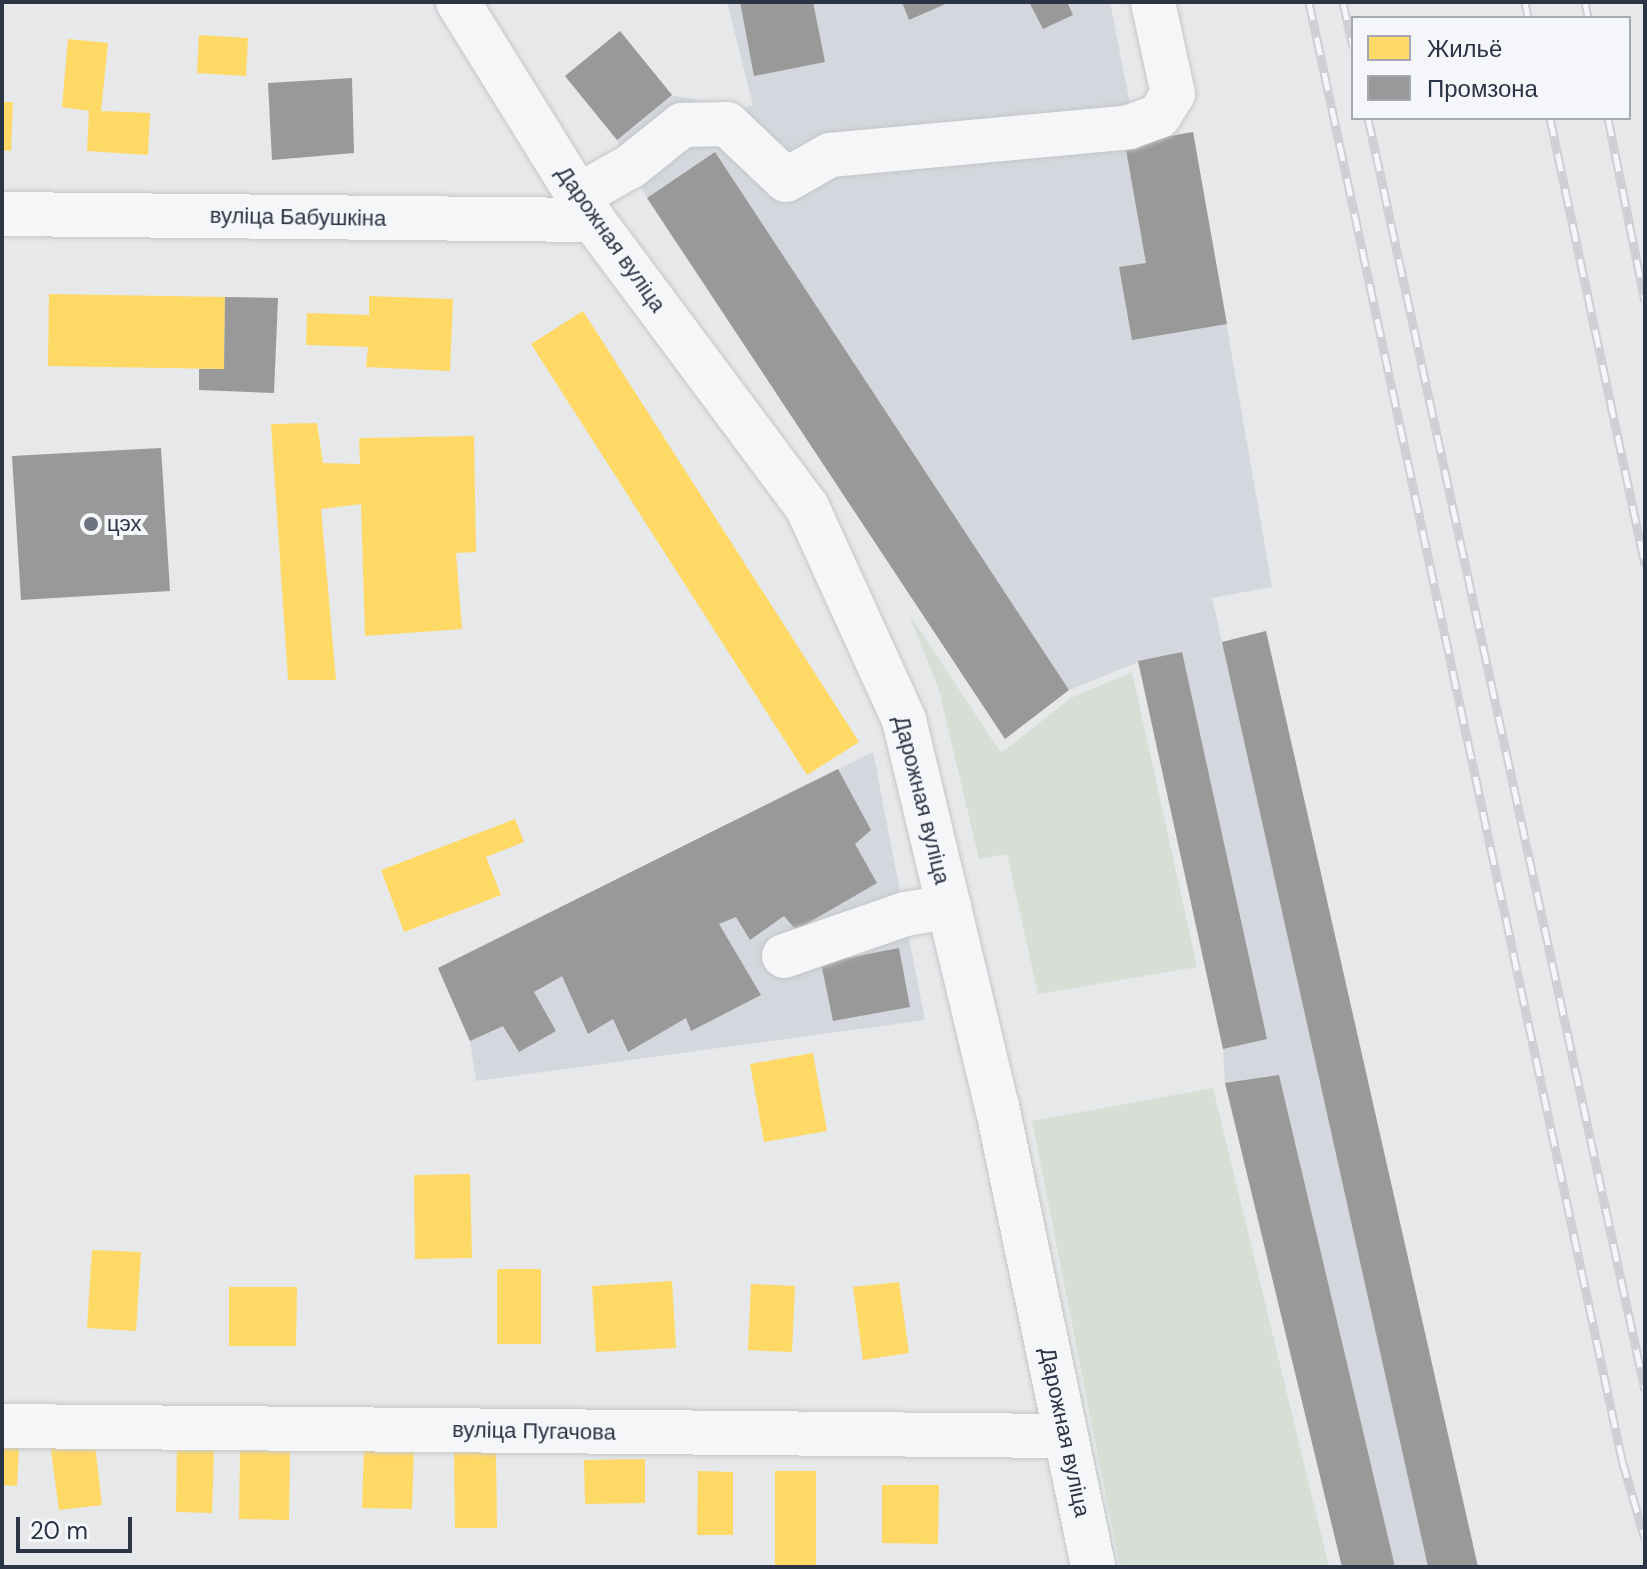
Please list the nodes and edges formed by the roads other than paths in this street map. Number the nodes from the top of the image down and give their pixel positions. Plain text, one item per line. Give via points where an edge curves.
1 (458, 2) edge
2 (1153, 2) edge
3 (586, 208) junction
4 (2, 214) edge
5 (949, 907) junction
6 (784, 956) dead end
7 (2, 1426) edge
8 (1066, 1436) junction
9 (1093, 1567) edge

1 - 3 street, Дарожная вуліца
2 - 3 street via 1173,94 1159,116 1129,127 830,155 786,180 727,124 682,125
3 - 4 street, вуліца Бабушкіна
3 - 5 street, Дарожная вуліца via 807,507 904,720
5 - 6 street via 905,914
5 - 8 street, Дарожная вуліца
7 - 8 street, вуліца Пугачова
8 - 9 street, Дарожная вуліца

